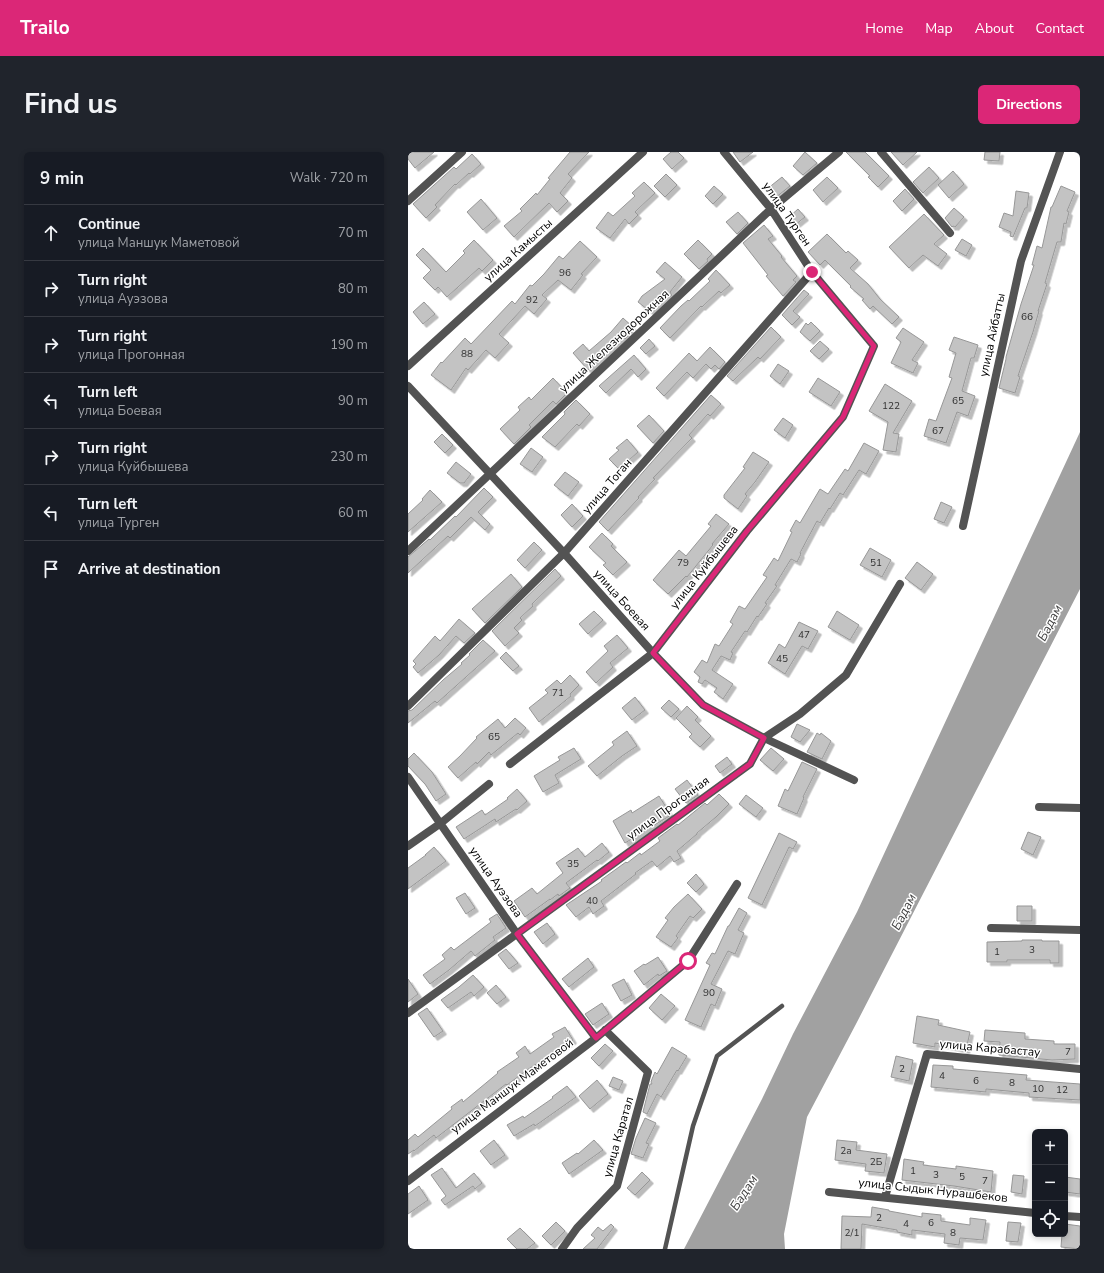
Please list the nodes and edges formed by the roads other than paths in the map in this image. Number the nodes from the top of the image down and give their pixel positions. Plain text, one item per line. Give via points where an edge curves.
1 (462, 152) edge
2 (643, 152) edge
3 (724, 152) edge
4 (839, 152) edge
5 (881, 152) edge
6 (1060, 152) edge
7 (408, 200) edge
8 (771, 209) junction
9 (950, 232) dead end
10 (812, 272) junction
11 (874, 346) joint
12 (408, 366) edge
13 (408, 386) edge
14 (490, 474) junction
15 (963, 526) dead end
16 (408, 551) edge
17 (564, 553) junction
18 (900, 584) dead end
19 (653, 653) junction
20 (408, 706) edge
21 (764, 738) junction
22 (510, 764) dead end
23 (408, 777) edge
24 (854, 780) dead end
25 (489, 784) dead end
26 (1039, 807) dead end
27 (1080, 808) edge
28 (441, 823) junction
29 (408, 846) edge
30 (737, 884) dead end
31 (991, 928) dead end
32 (1080, 930) edge
33 (517, 934) junction
34 (782, 1006) dead end
35 (408, 1013) edge
36 (605, 1030) junction
37 (596, 1038) junction
38 (1080, 1069) edge
39 (408, 1181) edge
40 (829, 1192) dead end
41 (885, 1197) junction
42 (1032, 1213) edge
43 (1068, 1216) edge
44 (1080, 1217) edge
45 (562, 1249) edge
46 (665, 1249) edge

1 - 7 street
2 - 12 street, улица Камысты
3 - 8 street, улица Турген
4 - 8 street, улица Железнодорожная
5 - 9 street
6 - 15 street, улица Айбатты via 1021,261
8 - 10 street, улица Турген
8 - 14 street, улица Железнодорожная
10 - 11 street, улица Турген
10 - 17 street, улица Тоган
11 - 19 street, улица Куйбышева via 843,417 747,531
13 - 14 street, улица Боевая
14 - 16 street, улица Железнодорожная
14 - 17 street, улица Боевая
17 - 19 street, улица Боевая
17 - 20 street, улица Тоган
18 - 21 street, улица Прогонная via 846,674 800,714
19 - 21 street, улица Боевая via 703,705
19 - 22 street, улица Куйбышева
21 - 24 street, улица Боевая
21 - 33 street, улица Прогонная via 750,764
23 - 28 street, улица Ауэзова
25 - 28 street
26 - 27 street
28 - 29 street
28 - 33 street, улица Ауэзова
30 - 36 street, улица Маншук Маметовой via 688,961
31 - 32 street
33 - 35 street, улица Прогонная
33 - 37 street, улица Ауэзова
34 - 46 lane via 717,1056 693,1126
36 - 37 street, улица Маншук Маметовой
36 - 45 street, улица Каратал via 648,1072 617,1186 577,1228
37 - 39 street, улица Маншук Маметовой
38 - 41 street, улица Карабастау via 927,1054
40 - 41 street, улица Сыдык Нурашбеков
41 - 42 street, улица Сыдык Нурашбеков
43 - 44 street

